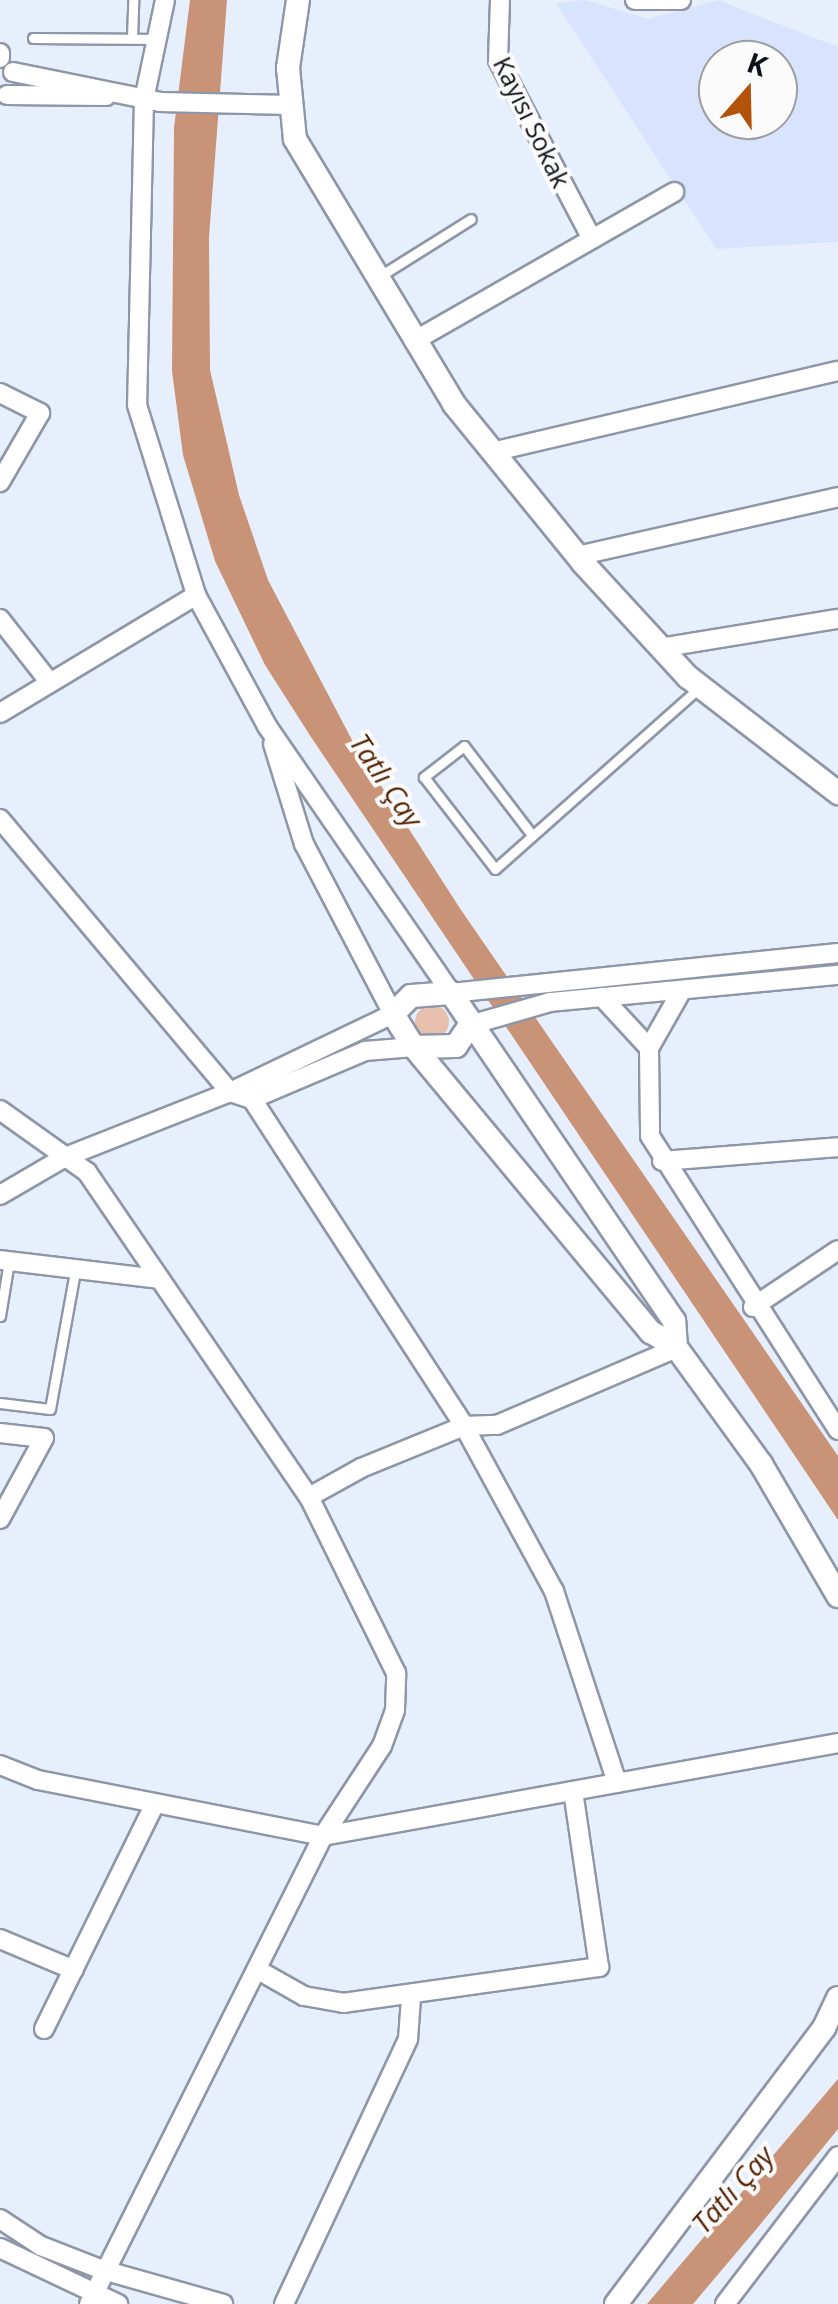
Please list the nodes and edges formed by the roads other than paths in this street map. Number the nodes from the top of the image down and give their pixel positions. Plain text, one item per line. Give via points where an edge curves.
1 (133, 0) edge
2 (166, 0) edge
3 (298, 0) edge
4 (500, 0) edge
5 (681, 0) edge
6 (646, 1) edge
7 (33, 38) dead end
8 (132, 38) junction
9 (157, 38) junction
10 (3, 62) edge
11 (122, 95) junction
12 (3, 96) edge
13 (152, 102) junction
14 (290, 105) junction
15 (674, 192) dead end
16 (471, 219) dead end
17 (592, 239) junction
18 (374, 280) junction
19 (414, 341) junction
20 (838, 371) edge
21 (0, 393) edge
22 (492, 452) junction
23 (0, 482) edge
24 (838, 497) edge
25 (576, 556) junction
26 (196, 595) junction
27 (0, 619) edge
28 (838, 619) edge
29 (660, 648) junction
30 (47, 680) junction
31 (700, 687) junction
32 (0, 713) edge
33 (267, 726) junction
34 (804, 764) junction
35 (838, 793) edge
36 (838, 802) edge
37 (0, 819) edge
38 (532, 835) junction
39 (838, 953) edge
40 (838, 976) edge
41 (682, 990) junction
42 (458, 992) junction
43 (602, 997) junction
44 (392, 1014) junction
45 (476, 1022) junction
46 (414, 1047) junction
47 (649, 1048) junction
48 (230, 1092) junction
49 (252, 1099) junction
50 (0, 1110) edge
51 (838, 1148) edge
52 (65, 1156) junction
53 (662, 1161) junction
54 (0, 1194) edge
55 (838, 1250) edge
56 (4, 1260) edge
57 (75, 1270) junction
58 (160, 1279) junction
59 (753, 1307) junction
60 (0, 1316) edge
61 (676, 1348) junction
62 (0, 1403) edge
63 (464, 1426) junction
64 (838, 1430) edge
65 (0, 1433) edge
66 (309, 1497) junction
67 (0, 1519) edge
68 (838, 1596) edge
69 (838, 1743) edge
70 (0, 1765) edge
71 (617, 1783) junction
72 (574, 1791) junction
73 (154, 1805) junction
74 (323, 1836) junction
75 (0, 1940) edge
76 (74, 1970) junction
77 (258, 1970) junction
78 (411, 1998) junction
79 (838, 1998) edge
80 (44, 2029) dead end
81 (838, 2156) edge
82 (0, 2219) edge
83 (0, 2248) edge
84 (103, 2270) junction
85 (91, 2299) edge
86 (118, 2304) edge
87 (223, 2304) edge
88 (284, 2304) edge
89 (616, 2304) edge
90 (725, 2304) edge

1 - 8 lane
2 - 9 street
3 - 14 street
4 - 17 street, Kayısı Sokak via 498,60
5 - 6 street
7 - 8 lane
8 - 9 lane
9 - 13 street
10 - 11 street
10 - 12 street
11 - 12 street
11 - 13 street
13 - 14 street
13 - 26 street via 137,405
14 - 18 street via 306,165
15 - 17 street
16 - 18 lane
17 - 19 street
18 - 19 street
19 - 22 street
20 - 22 street
21 - 23 street via 40,413
22 - 25 street
24 - 25 street
25 - 29 street
26 - 30 street
26 - 33 street
27 - 30 street
28 - 29 street
29 - 31 street
30 - 32 street
31 - 34 street
31 - 38 lane
33 - 42 street
33 - 44 street via 304,844
34 - 35 street
34 - 36 street
37 - 48 street
38 - 38 lane via 464,746 424,777 495,869
39 - 42 street
40 - 41 street
41 - 43 street
41 - 47 street
42 - 44 street via 411,996
42 - 45 street
43 - 45 street
43 - 47 street
44 - 46 street
44 - 48 street
45 - 46 street via 456,1046
45 - 61 street via 674,1321
46 - 49 street via 364,1051
46 - 61 street via 651,1332
47 - 53 street via 648,1120
48 - 49 street
48 - 52 street
49 - 63 street
50 - 52 street
51 - 53 street
52 - 54 street
52 - 58 street via 87,1172
53 - 59 street
55 - 59 street
56 - 57 street
56 - 60 lane
57 - 58 street
57 - 62 lane via 50,1409
58 - 66 street
59 - 64 street
61 - 63 street via 496,1425
61 - 68 street via 761,1464
63 - 66 street via 360,1468
63 - 71 street via 554,1592
65 - 67 street via 44,1438
66 - 74 street via 396,1673 397,1690 382,1746
69 - 71 street
70 - 73 street
71 - 72 street
72 - 74 street
72 - 78 street via 598,1968
73 - 74 street
73 - 76 street
74 - 77 street
75 - 76 street
76 - 80 street
77 - 78 street via 304,1996 343,2003
77 - 84 street via 146,2202
78 - 88 street via 408,2039
79 - 89 street via 824,2028
81 - 90 street
82 - 84 street via 41,2246
83 - 85 street
84 - 85 street
84 - 87 street
85 - 86 street

